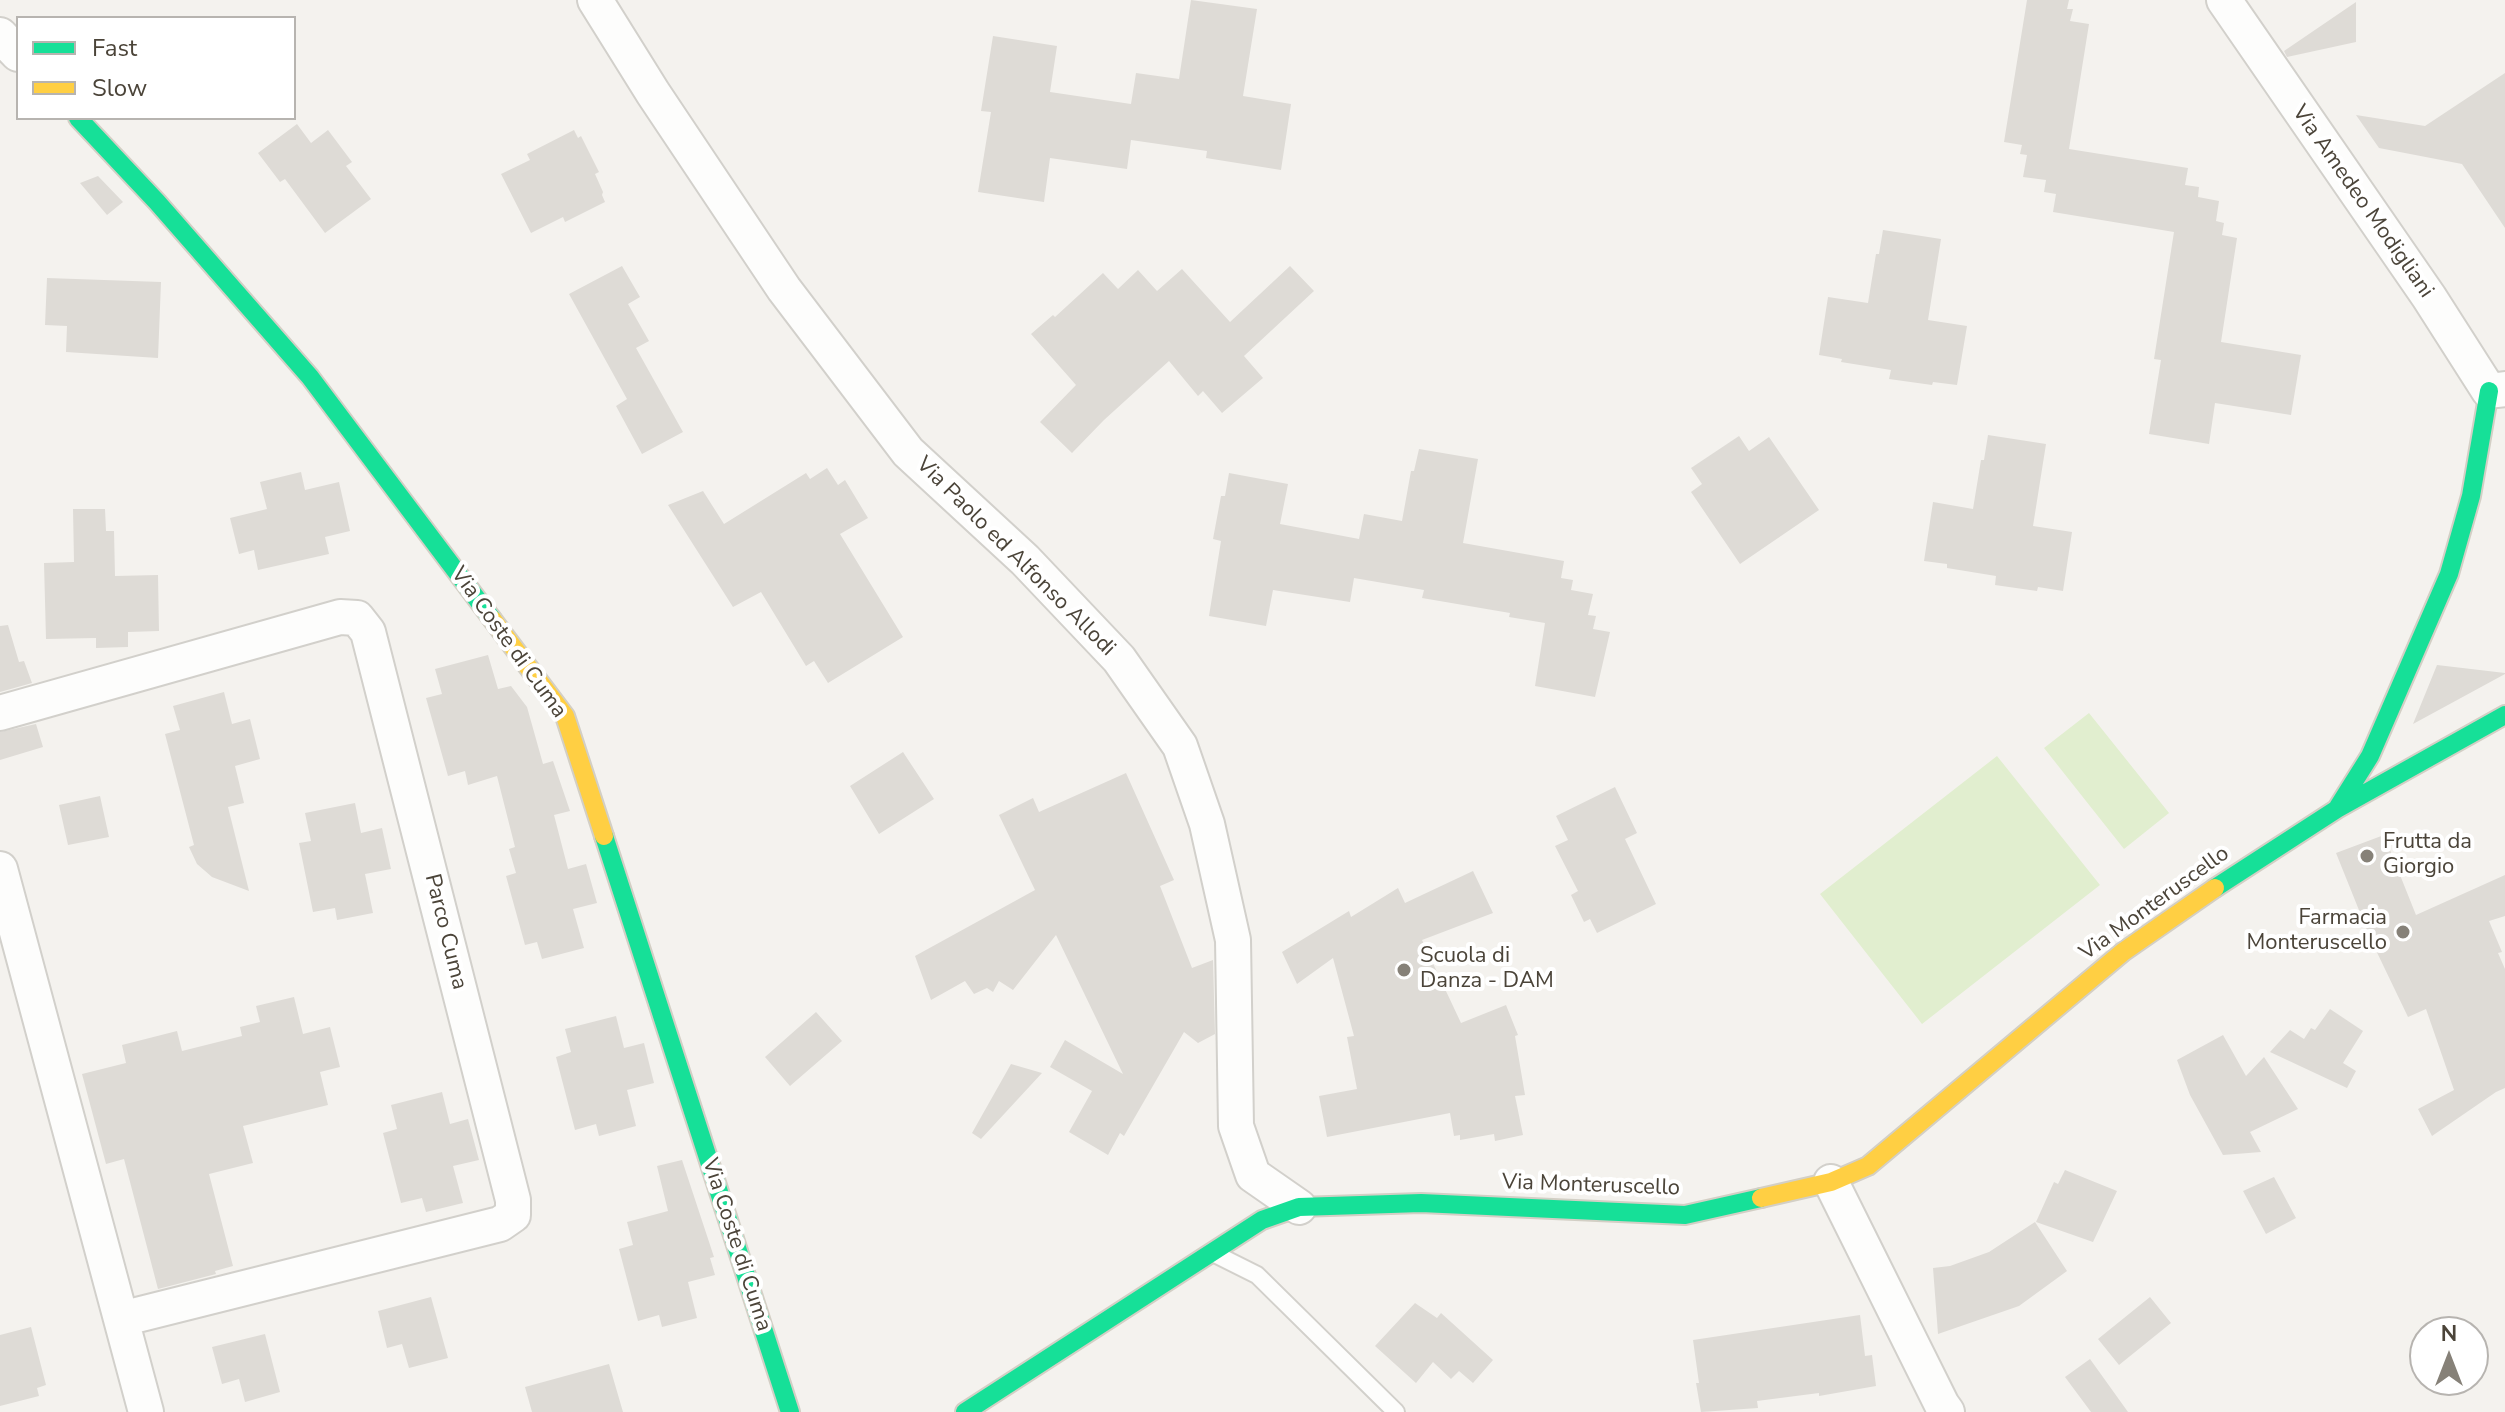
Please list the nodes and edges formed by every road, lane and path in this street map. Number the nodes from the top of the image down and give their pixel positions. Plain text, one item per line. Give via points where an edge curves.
1 (595, 0) edge
2 (2224, 0) edge
3 (0, 35) edge
4 (16, 52) edge
5 (80, 120) edge
6 (2497, 390) edge
7 (0, 713) edge
8 (2505, 715) edge
9 (2462, 758) dead end
10 (2416, 766) junction
11 (2337, 809) junction
12 (0, 869) edge
13 (1831, 1182) junction
14 (1299, 1207) junction
15 (1212, 1253) junction
16 (121, 1319) junction
17 (146, 1412) edge
18 (790, 1412) edge
19 (965, 1412) edge
20 (1396, 1412) edge
21 (1947, 1412) edge

1 - 14 street, Via Paolo ed Alfonso Allodi via 784,289 908,452 1025,560 1119,659 1180,746 1207,824 1233,940 1236,1126 1253,1175
2 - 6 street, Via Amedeo Modigliani
3 - 4 street
5 - 18 street, Via Coste di Cuma via 310,377 565,716
6 - 11 street via 2449,574 2370,756
7 - 16 street, Parco Cuma via 340,617 357,618 368,632 513,1200 513,1215 500,1224
8 - 10 street, Via Monteruscello
9 - 10 street
10 - 11 street, Via Monteruscello
11 - 13 street, Via Monteruscello via 2123,952 1868,1166
12 - 16 street
13 - 14 street, Via Monteruscello via 1685,1215 1421,1203
13 - 21 street
14 - 15 street, Via Monteruscello via 1262,1220
15 - 19 street, Via Monteruscello
15 - 20 lane via 1257,1275
16 - 17 street

